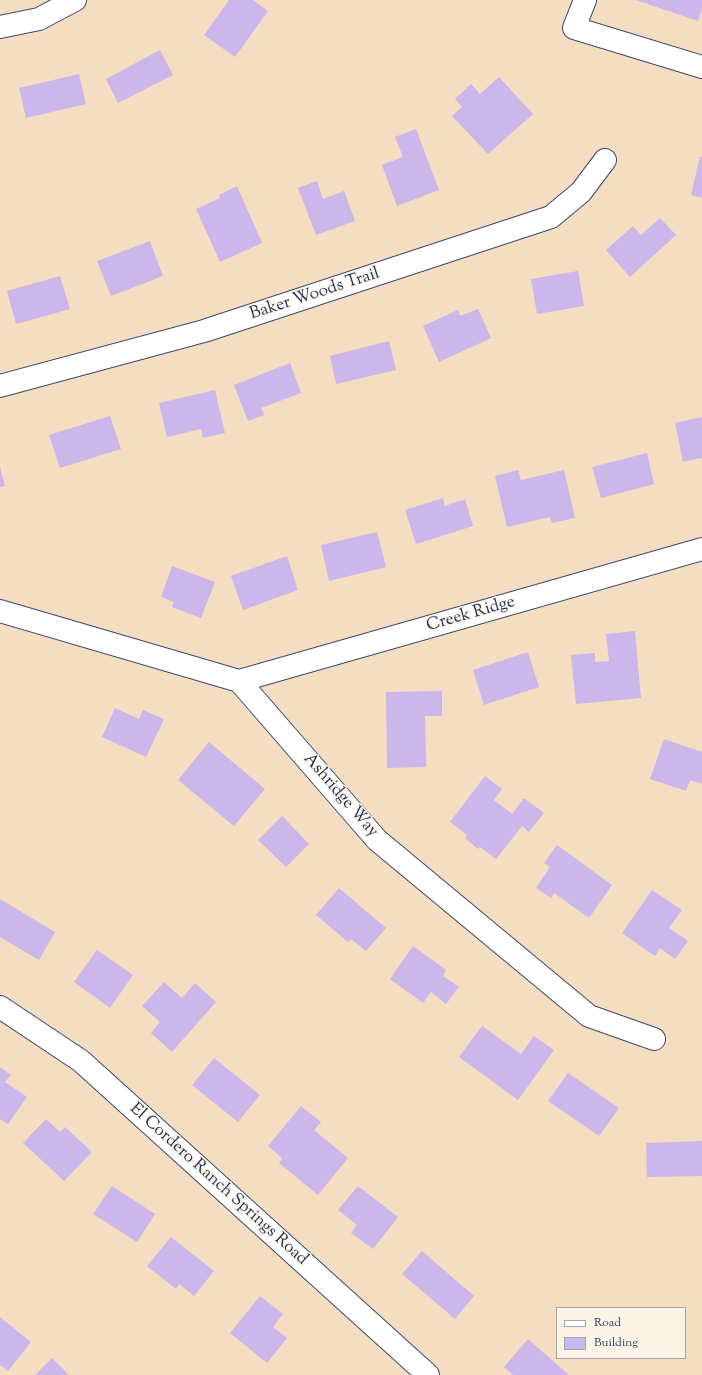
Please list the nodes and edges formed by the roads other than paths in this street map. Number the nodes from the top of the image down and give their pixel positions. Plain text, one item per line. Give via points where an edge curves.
1 (75, 0) edge
2 (585, 0) edge
3 (0, 27) edge
4 (702, 67) edge
5 (605, 160) dead end
6 (0, 386) edge
7 (702, 550) edge
8 (0, 611) edge
9 (239, 681) junction
10 (0, 1007) edge
11 (654, 1039) dead end
12 (428, 1375) edge

1 - 3 street via 39,19
2 - 4 street via 574,28
5 - 6 street, Baker Woods Trail via 580,192 552,217 204,332
7 - 9 street, Creek Ridge
8 - 9 street
9 - 11 street, Ashridge Way via 377,840 589,1016
10 - 12 street, El Cordero Ranch Springs Road via 81,1061

